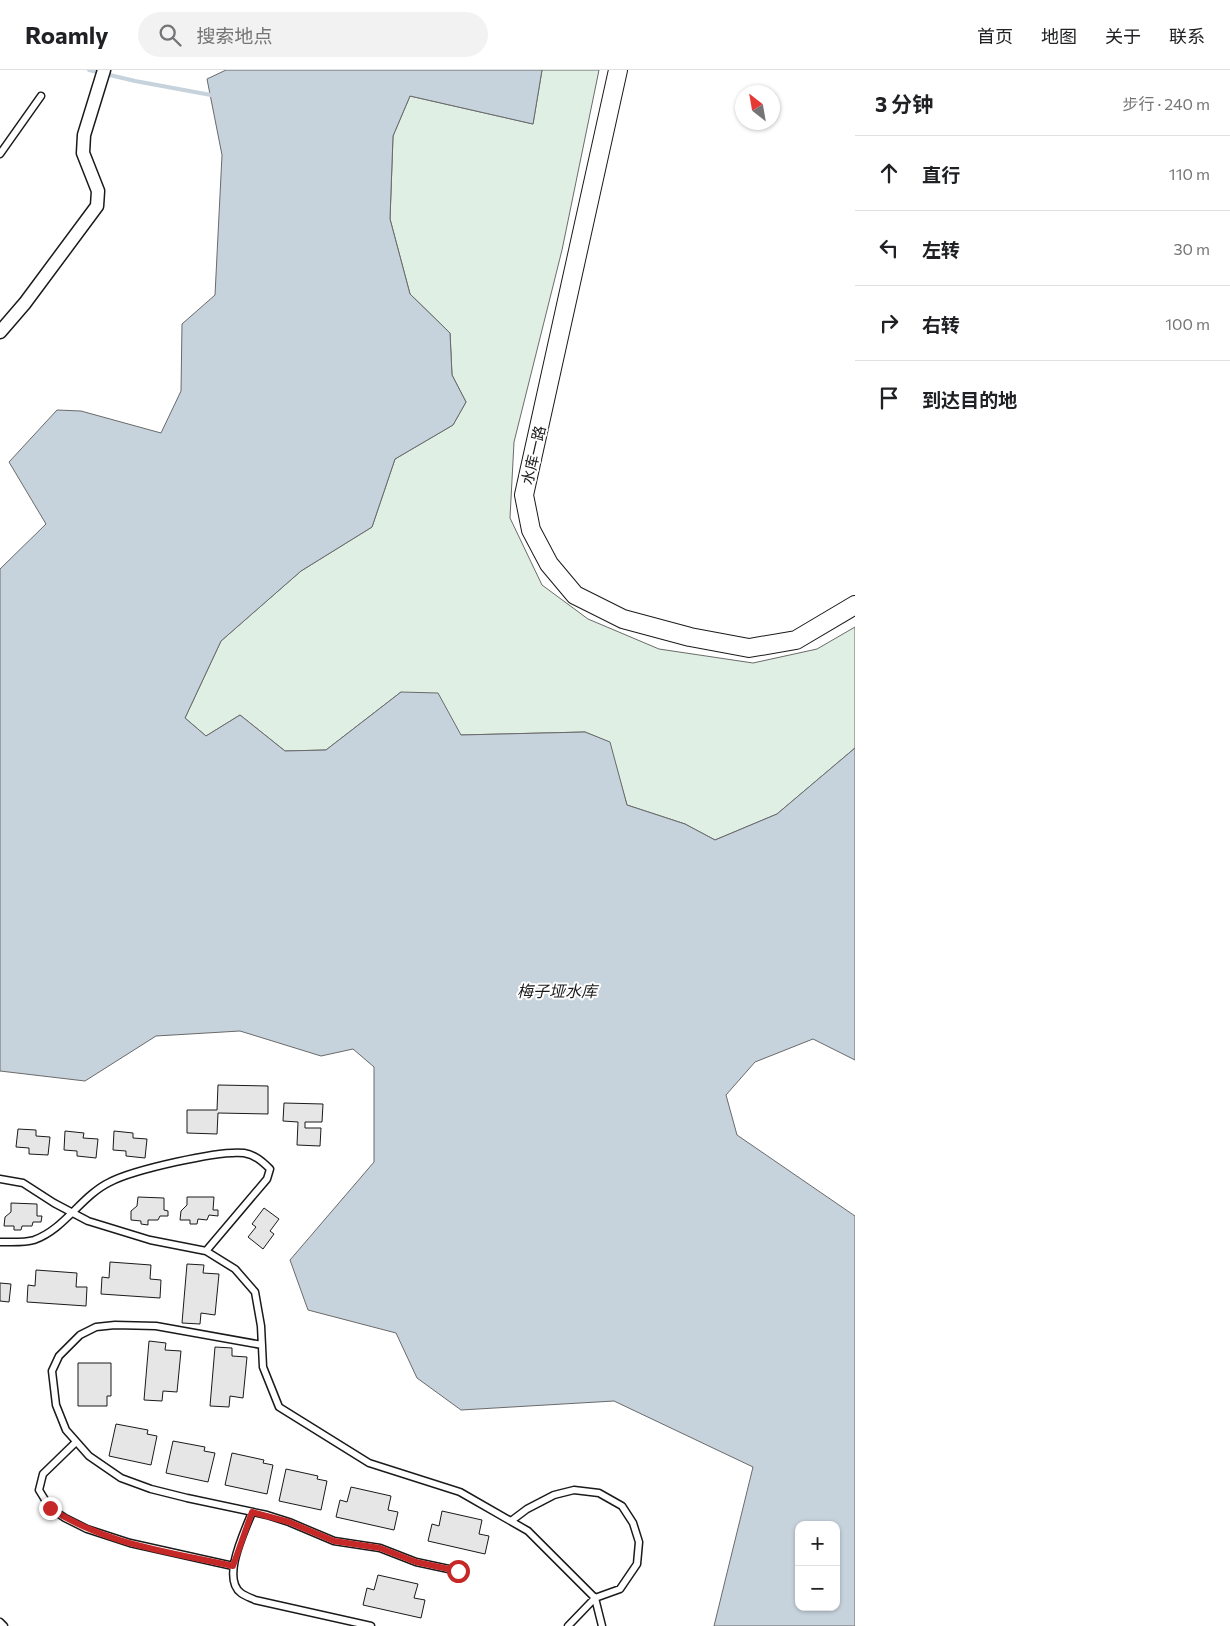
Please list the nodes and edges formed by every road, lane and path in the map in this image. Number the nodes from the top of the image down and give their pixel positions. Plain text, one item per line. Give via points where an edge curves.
1 (104, 70) edge
2 (618, 70) edge
3 (41, 96) dead end
4 (0, 154) edge
5 (0, 332) edge
6 (855, 605) edge
7 (0, 1178) edge
8 (72, 1212) junction
9 (0, 1242) edge
10 (206, 1251) junction
11 (262, 1345) junction
12 (76, 1442) junction
13 (252, 1512) junction
14 (512, 1522) junction
15 (233, 1566) junction
16 (458, 1571) dead end
17 (595, 1598) junction
18 (0, 1622) edge
19 (4, 1626) edge
20 (371, 1626) edge
21 (568, 1626) edge
22 (602, 1626) edge

1 - 5 street via 84,135 83,153 98,191 96,206
2 - 6 street, 水库一路 via 524,495 532,530 549,564 575,595 623,619 690,637 748,648 796,640
3 - 4 lane
7 - 8 lane via 23,1183
8 - 9 lane via 51,1232 33,1240
8 - 10 lane via 88,1221 150,1240
8 - 10 lane via 92,1192 111,1181 144,1170 230,1153 260,1159 270,1169 267,1179
10 - 11 lane via 235,1269 255,1292
11 - 12 lane via 156,1326 96,1327 80,1335 59,1356 52,1371 56,1405 66,1430
11 - 14 lane via 263,1367 279,1407 369,1463 460,1492
12 - 13 lane via 89,1456 121,1478 151,1489
12 - 15 lane via 43,1474 39,1490 50,1508 87,1529
13 - 15 lane
13 - 16 lane via 289,1522 334,1541 380,1548 416,1562
14 - 17 lane via 528,1531
14 - 17 lane via 527,1509 554,1495 574,1490 599,1493 622,1506 633,1523 639,1542 637,1564 620,1589
15 - 20 lane via 232,1581 240,1593 255,1600
17 - 21 lane
17 - 22 lane
18 - 19 lane

